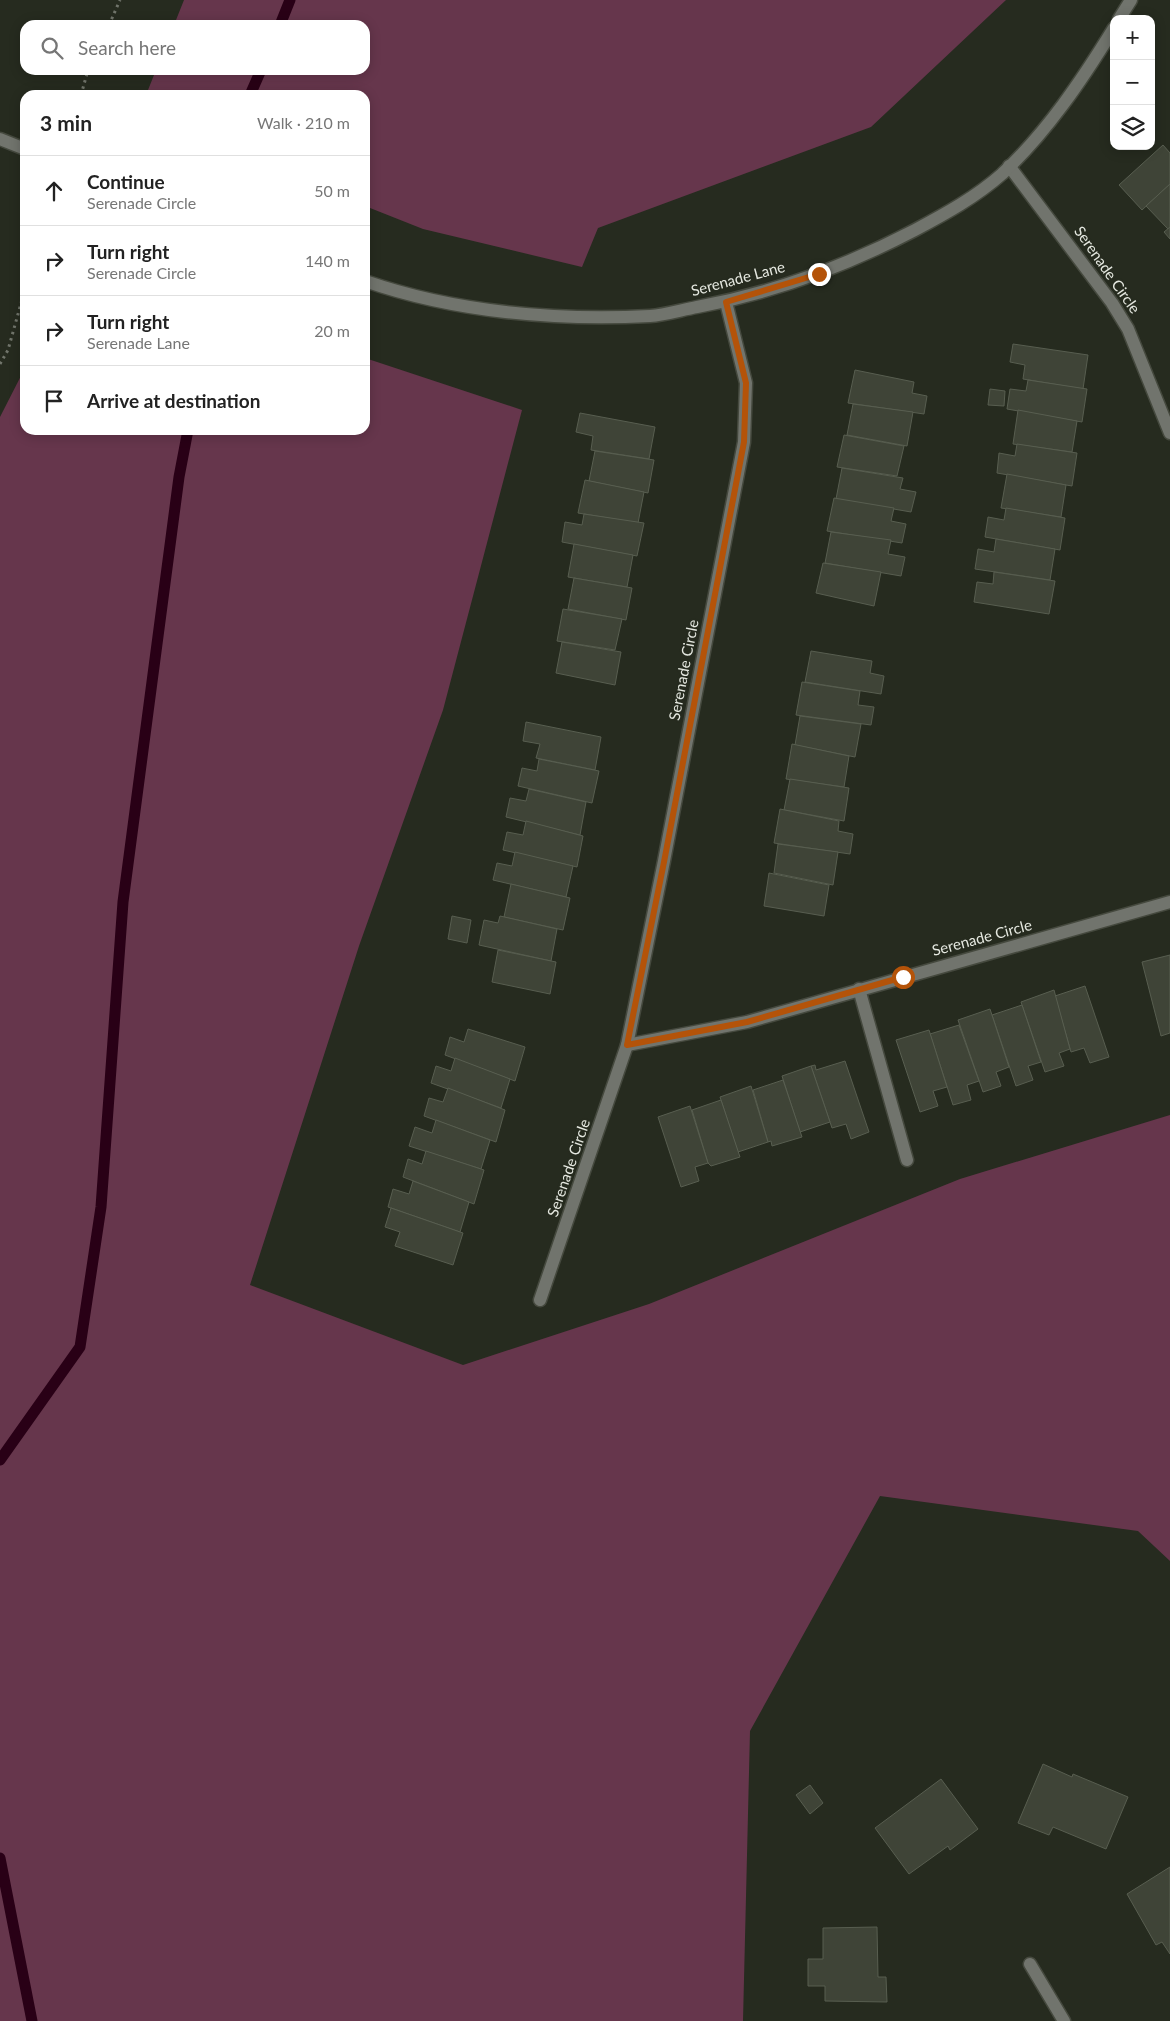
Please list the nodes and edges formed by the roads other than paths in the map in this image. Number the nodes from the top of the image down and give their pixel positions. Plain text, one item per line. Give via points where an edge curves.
1 (1130, 0) edge
2 (1121, 15) edge
3 (1110, 34) edge
4 (0, 139) edge
5 (20, 147) edge
6 (1009, 166) junction
7 (370, 283) edge
8 (726, 302) junction
9 (1170, 433) edge
10 (1170, 902) edge
11 (860, 989) junction
12 (627, 1045) junction
13 (906, 1160) dead end
14 (540, 1300) dead end
15 (1030, 1964) dead end
16 (1064, 2021) edge

1 - 2 street
3 - 6 street, Serenade Lane via 1051,122
4 - 5 street
6 - 8 street, Serenade Lane via 953,211 877,250 819,274
6 - 9 street, Serenade Circle via 1118,312
7 - 8 street, Serenade Lane via 398,293 493,310 566,316 652,316
8 - 12 street, Serenade Circle via 746,383 744,442
10 - 11 street, Serenade Circle
11 - 12 street, Serenade Circle via 747,1022
11 - 13 street
12 - 14 street, Serenade Circle
15 - 16 street

